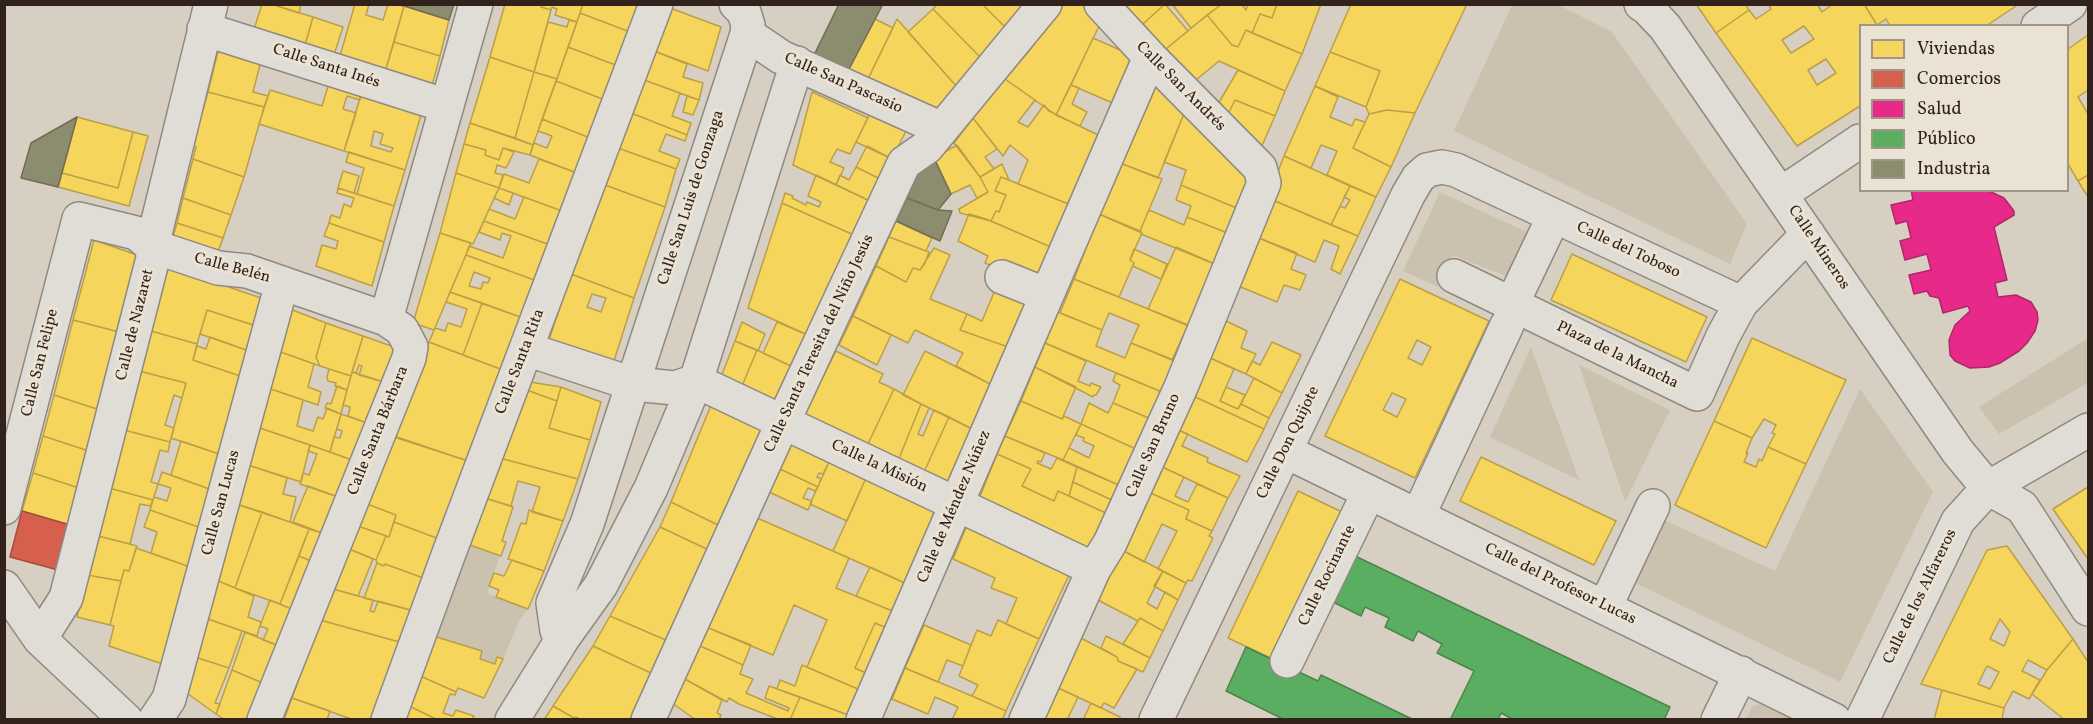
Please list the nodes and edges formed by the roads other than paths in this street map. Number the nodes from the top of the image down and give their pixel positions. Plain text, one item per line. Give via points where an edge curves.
1 (476, 4) edge
2 (656, 4) edge
3 (1045, 4) edge
4 (1101, 4) edge
5 (2070, 4) edge
6 (1645, 6) edge
7 (208, 17) edge
8 (742, 17) edge
9 (2041, 24) edge
10 (1150, 57) junction
11 (797, 63) junction
12 (447, 106) junction
13 (942, 129) junction
14 (1859, 142) edge
15 (1260, 168) joint
16 (1426, 170) joint
17 (1781, 194) junction
18 (1554, 216) junction
19 (79, 219) joint
20 (1808, 234) junction
21 (152, 246) junction
22 (1454, 276) dead end
23 (1002, 277) dead end
24 (282, 283) junction
25 (1047, 295) junction
26 (1740, 303) junction
27 (1510, 315) junction
28 (386, 319) junction
29 (526, 349) junction
30 (696, 381) junction
31 (633, 384) junction
32 (783, 422) junction
33 (2088, 430) edge
34 (1285, 451) junction
35 (1988, 489) junction
36 (1369, 492) junction
37 (957, 503) junction
38 (1653, 506) dead end
39 (4, 508) edge
40 (1418, 516) junction
41 (1094, 569) junction
42 (4, 587) edge
43 (1605, 607) junction
44 (2088, 609) edge
45 (563, 638) junction
46 (40, 639) junction
47 (1287, 661) dead end
48 (1741, 673) junction
49 (126, 720) edge
50 (154, 720) edge
51 (264, 720) edge
52 (388, 720) edge
53 (512, 720) edge
54 (648, 720) edge
55 (863, 720) edge
56 (1026, 720) edge
57 (1156, 720) edge
58 (1718, 720) edge
59 (1834, 720) edge
60 (1862, 720) edge

1 - 12 street
2 - 29 street, Calle Santa Rita
3 - 13 street, Calle Santa Teresita del Niño Jesús
4 - 10 street, Calle San Andrés
5 - 9 street
6 - 17 street, Calle Mineros via 1665,27
7 - 12 street, Calle Santa Inés
7 - 21 street, Calle de Nazaret
8 - 11 street, Calle San Pascasio via 781,57
8 - 31 street, Calle San Luis de Gonzaga
10 - 15 street, Calle San Andrés
10 - 25 street, Calle de Méndez Núñez
11 - 13 street, Calle San Pascasio
11 - 30 street
12 - 28 street
13 - 32 street, Calle Santa Teresita del Niño Jesús via 927,147 904,163
14 - 17 street
15 - 41 street, Calle San Bruno via 1264,183 1181,387 1110,543
16 - 18 street, Calle del Toboso via 1456,170
16 - 34 street, Calle Don Quijote via 1408,195
17 - 20 street, Calle Mineros
18 - 26 street, Calle del Toboso
18 - 27 street
19 - 21 street, Calle Belén via 136,232
19 - 39 street, Calle San Felipe
20 - 26 street
20 - 35 street, Calle Mineros via 1958,452
21 - 24 street, Calle Belén via 218,268 247,271
21 - 46 street, Calle de Nazaret via 153,258 66,598
22 - 27 street, Plaza de la Mancha
23 - 25 street
24 - 28 street, Calle Belén
24 - 50 street, Calle San Lucas via 169,699
25 - 37 street, Calle de Méndez Núñez
26 - 27 street, Plaza de la Mancha via 1697,394
27 - 40 street
28 - 51 street, Calle Santa Bárbara via 402,330 411,347 409,358
29 - 31 street
29 - 52 street, Calle Santa Rita
30 - 31 street via 675,388
30 - 32 street, Calle la Misión
30 - 45 street via 638,515 601,585
31 - 45 street, Calle San Luis de Gonzaga via 587,524 553,603 557,631
32 - 37 street, Calle la Misión
32 - 54 street, Calle Santa Teresita del Niño Jesús
33 - 35 street, Calle de los Alfareros
34 - 36 street, Calle del Profesor Lucas
34 - 57 street, Calle Don Quijote
35 - 44 street via 2022,507
35 - 60 street, Calle de los Alfareros via 1958,520
36 - 40 street, Calle del Profesor Lucas
36 - 47 street, Calle Rocinante
37 - 41 street, Calle la Misión
37 - 55 street, Calle de Méndez Núñez
38 - 43 street
40 - 43 street, Calle del Profesor Lucas
41 - 56 street, Calle San Bruno
42 - 46 street
43 - 48 street, Calle del Profesor Lucas
45 - 53 street
46 - 49 street
48 - 58 street
48 - 59 street, Calle del Profesor Lucas

